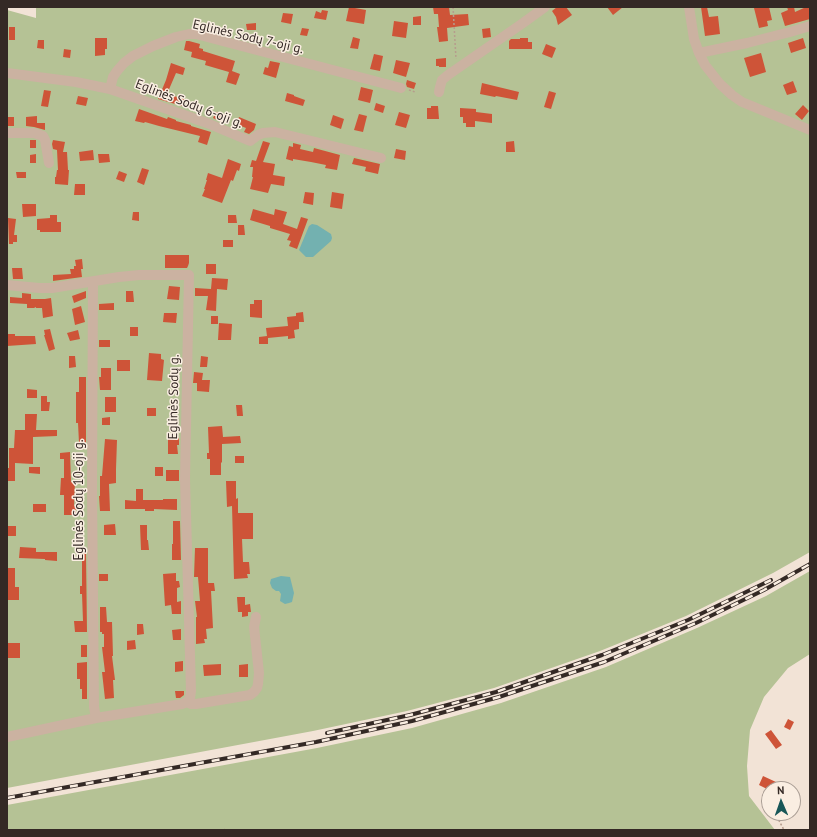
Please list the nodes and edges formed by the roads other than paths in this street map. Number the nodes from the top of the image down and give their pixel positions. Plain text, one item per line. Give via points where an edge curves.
1 (545, 7) edge
2 (690, 7) edge
3 (810, 26) edge
4 (699, 53) junction
5 (7, 73) edge
6 (401, 88) dead end
7 (110, 89) junction
8 (439, 92) dead end
9 (810, 130) edge
10 (7, 133) edge
11 (381, 158) dead end
12 (48, 163) dead end
13 (93, 282) junction
14 (7, 285) edge
15 (256, 617) dead end
16 (187, 702) junction
17 (96, 718) junction
18 (7, 737) edge

1 - 8 street via 448,75 442,80
2 - 4 street via 694,39
3 - 4 street
4 - 9 street via 720,84 742,102
5 - 7 street, Eglinės Sodų 6-oji g.
6 - 7 street, Eglinės Sodų 7-oji g. via 189,34 176,36 133,56 113,76
7 - 11 street, Eglinės Sodų 6-oji g. via 200,120 250,141 263,133 275,132
10 - 12 street via 34,133 43,136
13 - 14 street, Eglinės Sodų g. via 52,288
13 - 16 street, Eglinės Sodų g. via 139,275 189,275 185,478 191,692
13 - 17 street, Eglinės Sodų 10-oji g. via 93,637
15 - 16 street via 254,627 259,673 254,692 250,695 196,704
16 - 17 street
17 - 18 street

